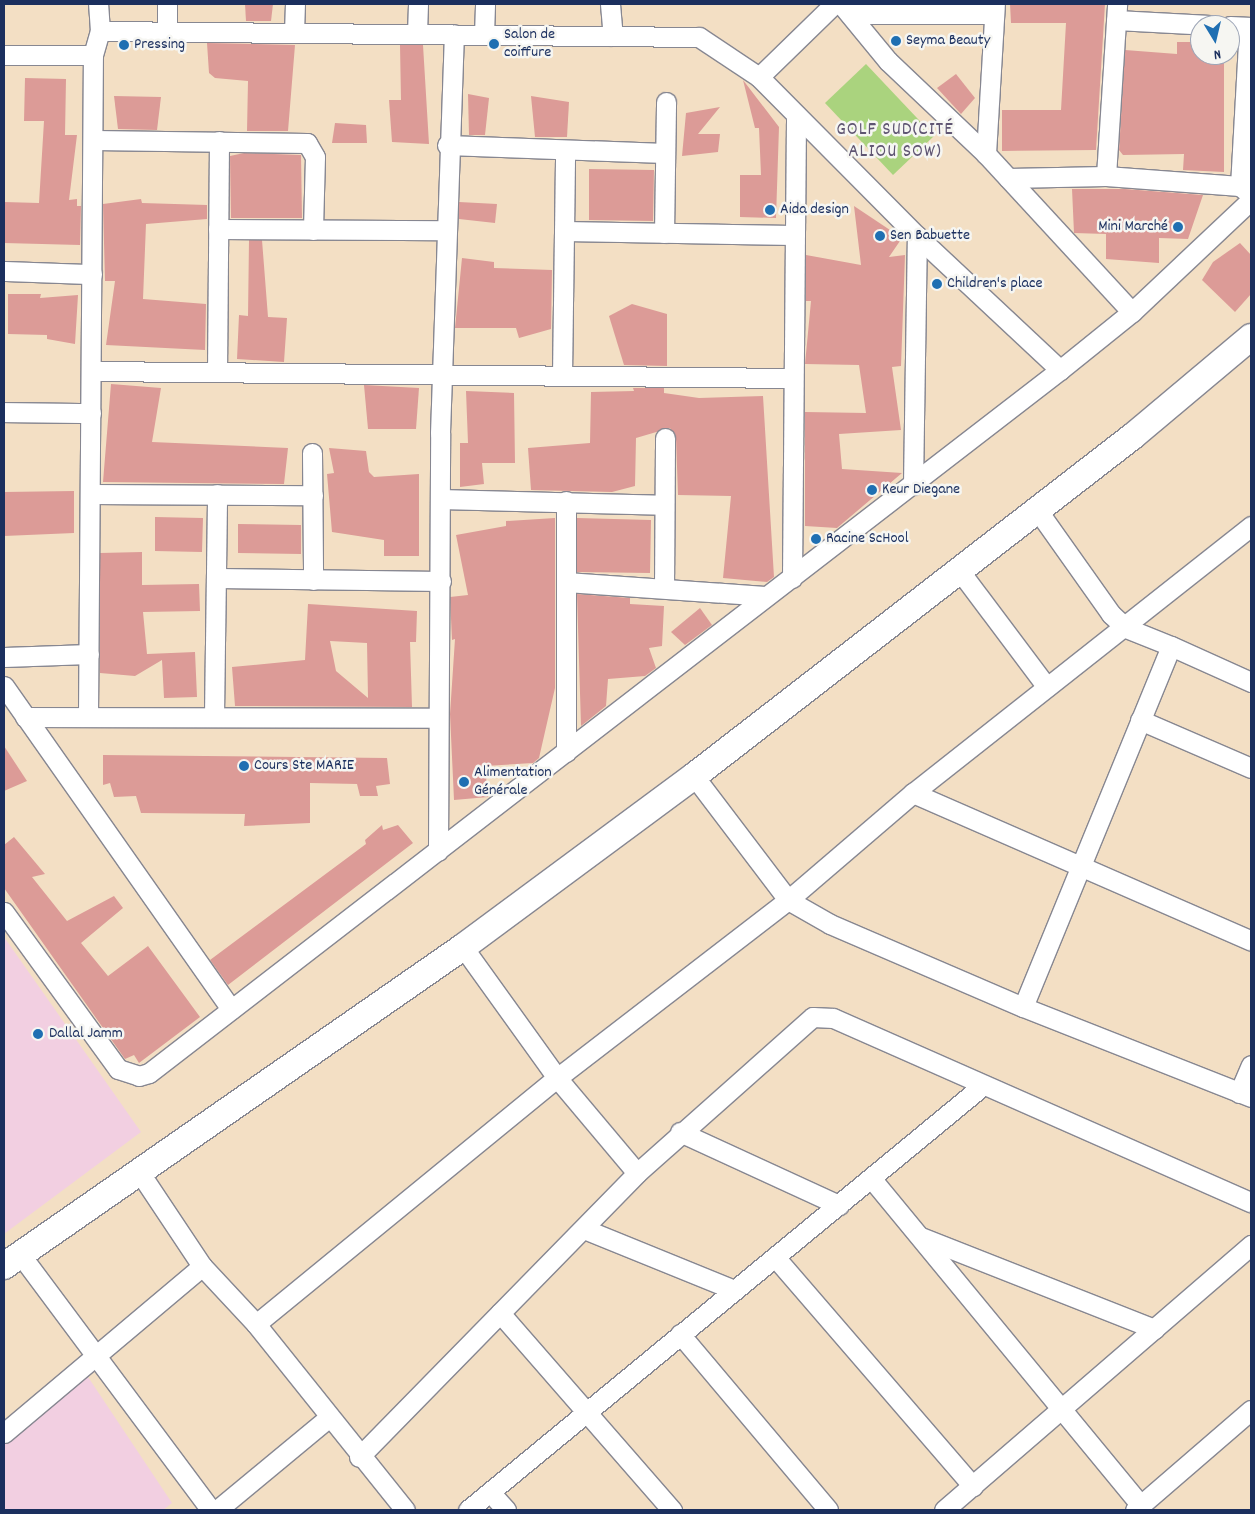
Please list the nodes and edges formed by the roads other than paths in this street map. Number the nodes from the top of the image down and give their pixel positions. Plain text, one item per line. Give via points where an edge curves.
1 (98, 4) edge
2 (167, 4) edge
3 (295, 4) edge
4 (418, 4) edge
5 (485, 4) edge
6 (610, 4) edge
7 (834, 4) edge
8 (846, 9) edge
9 (995, 9) edge
10 (1116, 12) edge
11 (1190, 22) edge
12 (1250, 27) edge
13 (100, 31) junction
14 (167, 32) junction
15 (294, 32) junction
16 (417, 33) junction
17 (454, 34) junction
18 (484, 34) junction
19 (613, 36) junction
20 (4, 55) edge
21 (93, 55) junction
22 (759, 77) junction
23 (666, 102) dead end
24 (796, 115) junction
25 (94, 140) junction
26 (219, 141) junction
27 (447, 144) junction
28 (564, 150) junction
29 (665, 153) junction
30 (986, 154) junction
31 (1106, 176) junction
32 (1008, 178) junction
33 (1247, 193) edge
34 (218, 229) junction
35 (313, 230) junction
36 (445, 230) junction
37 (564, 231) junction
38 (664, 234) junction
39 (794, 235) junction
40 (916, 236) junction
41 (4, 271) edge
42 (92, 274) junction
43 (1132, 312) junction
44 (1251, 338) edge
45 (1060, 370) junction
46 (92, 371) junction
47 (217, 372) junction
48 (562, 375) junction
49 (442, 377) junction
50 (793, 378) junction
51 (4, 412) edge
52 (91, 413) junction
53 (665, 438) dead end
54 (312, 453) dead end
55 (913, 484) junction
56 (90, 494) junction
57 (217, 494) junction
58 (313, 495) junction
59 (440, 499) junction
60 (566, 500) junction
61 (663, 505) junction
62 (1038, 511) junction
63 (1251, 526) edge
64 (959, 570) junction
65 (218, 578) junction
66 (792, 578) junction
67 (313, 580) junction
68 (441, 581) junction
69 (566, 582) junction
70 (664, 588) junction
71 (765, 596) junction
72 (1126, 628) junction
73 (1171, 646) junction
74 (89, 654) junction
75 (4, 657) edge
76 (1251, 682) edge
77 (4, 686) edge
78 (1047, 687) junction
79 (88, 715) junction
80 (214, 715) junction
81 (25, 717) junction
82 (438, 718) junction
83 (1140, 720) junction
84 (566, 752) junction
85 (1251, 768) edge
86 (694, 776) junction
87 (913, 793) junction
88 (438, 851) junction
89 (1082, 866) junction
90 (788, 900) junction
91 (4, 912) edge
92 (1251, 941) edge
93 (463, 947) junction
94 (1023, 1007) junction
95 (231, 1009) junction
96 (1251, 1064) edge
97 (557, 1078) junction
98 (981, 1087) junction
99 (1245, 1095) edge
100 (680, 1132) junction
101 (140, 1173) junction
102 (637, 1173) junction
103 (871, 1178) junction
104 (1251, 1202) edge
105 (839, 1205) junction
106 (584, 1229) junction
107 (918, 1236) junction
108 (1251, 1245) edge
109 (775, 1257) junction
110 (12, 1260) edge
111 (202, 1266) junction
112 (734, 1290) junction
113 (500, 1313) junction
114 (256, 1324) junction
115 (1154, 1329) junction
116 (680, 1334) junction
117 (96, 1354) junction
118 (1062, 1408) junction
119 (585, 1410) junction
120 (1251, 1410) edge
121 (327, 1418) junction
122 (4, 1433) edge
123 (359, 1457) junction
124 (973, 1486) junction
125 (490, 1492) junction
126 (1138, 1508) edge
127 (211, 1510) edge
128 (217, 1510) edge
129 (405, 1510) edge
130 (468, 1510) edge
131 (506, 1510) edge
132 (672, 1510) edge
133 (828, 1510) edge
134 (944, 1510) edge

1 - 13 street
2 - 14 street
3 - 15 street
4 - 16 street
5 - 18 street
6 - 19 street
7 - 22 street
8 - 9 street
8 - 30 street via 888,61
9 - 30 street
10 - 11 street
10 - 31 street
12 - 33 street
13 - 14 street
13 - 21 street
14 - 15 street
15 - 16 street
16 - 17 street
17 - 18 street
17 - 27 street
18 - 19 street
19 - 22 street via 699,37
20 - 21 street
21 - 25 street
22 - 24 street
23 - 29 street
24 - 39 street
24 - 40 street
25 - 26 street
25 - 42 street
26 - 34 street
26 - 35 street via 307,143 312,146
27 - 28 street
27 - 36 street
28 - 29 street
28 - 37 street
29 - 38 street
30 - 32 street
31 - 32 street
31 - 33 street
32 - 43 street
33 - 43 street
34 - 35 street
34 - 47 street
35 - 36 street
36 - 49 street
37 - 38 street
37 - 48 street
38 - 39 street
39 - 50 street
40 - 45 street
40 - 55 street
41 - 42 street
42 - 46 street
43 - 45 street
44 - 62 main road
45 - 55 street
46 - 47 street
46 - 52 street
47 - 49 street
48 - 49 street
48 - 50 street
49 - 59 street
50 - 66 street
51 - 52 street
52 - 56 street
53 - 61 street
54 - 58 street
55 - 66 street
56 - 57 street
56 - 74 street
57 - 58 street
57 - 65 street
58 - 67 street
59 - 60 street
59 - 68 street
60 - 61 street
60 - 69 street
61 - 70 street
62 - 64 main road
62 - 72 street
63 - 72 street
64 - 78 street
64 - 86 main road
65 - 67 street
65 - 80 street
66 - 71 street
67 - 68 street
68 - 82 street
69 - 70 street
69 - 84 street
70 - 71 street
71 - 84 street
72 - 73 street
72 - 78 street
73 - 76 street
73 - 83 street
74 - 75 street
74 - 79 street
77 - 81 street
78 - 87 street
79 - 80 street
79 - 81 street
80 - 82 street
81 - 95 street
82 - 88 street
83 - 85 street
83 - 89 street
84 - 88 street
86 - 90 street
86 - 93 main road
87 - 89 street
87 - 90 street
88 - 95 street
89 - 92 street
89 - 94 street
90 - 94 street via 830,924
90 - 97 street
91 - 95 street via 124,1073 149,1073
93 - 97 street
93 - 101 main road
94 - 99 street
96 - 99 street
97 - 102 street
97 - 114 street
98 - 100 street via 822,1015 801,1024
98 - 103 street
98 - 104 street
100 - 102 street
100 - 105 street
101 - 110 main road
101 - 111 street
102 - 106 street
103 - 105 street
103 - 107 street
105 - 109 street
106 - 112 street
106 - 113 street
107 - 115 street
107 - 118 street
108 - 115 street
109 - 112 street
109 - 124 street
110 - 117 street
111 - 114 street
111 - 117 street
112 - 116 street
113 - 119 street
113 - 123 street
114 - 121 street
115 - 118 street
116 - 119 street
116 - 133 street
117 - 122 street
117 - 127 street
118 - 124 street
118 - 126 street
119 - 125 street
119 - 132 street
120 - 126 street
121 - 123 street
121 - 128 street
123 - 129 street
124 - 134 street
125 - 130 street
125 - 131 street

